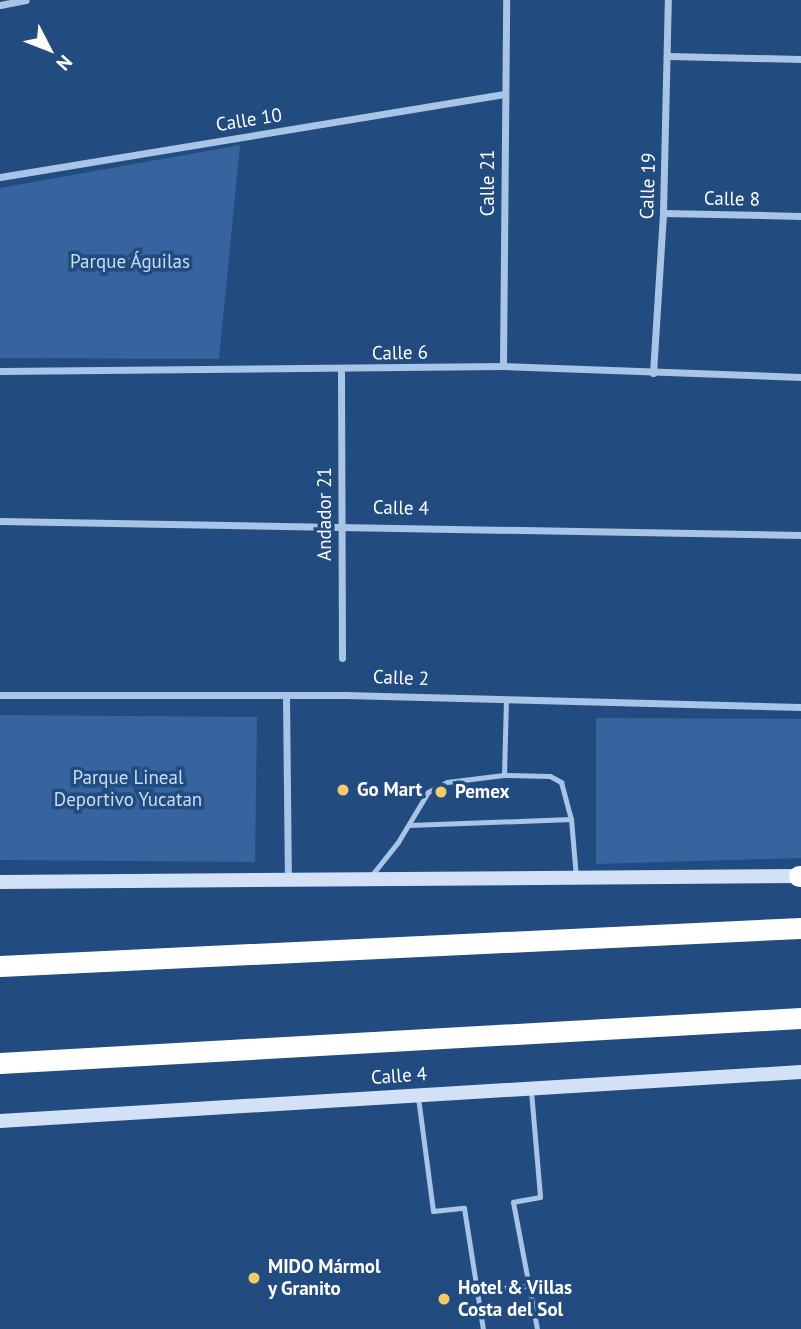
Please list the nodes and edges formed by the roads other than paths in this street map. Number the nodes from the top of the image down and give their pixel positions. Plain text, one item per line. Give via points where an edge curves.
1 (26, 0) edge
2 (506, 0) edge
3 (668, 0) edge
4 (0, 5) edge
5 (669, 57) junction
6 (801, 59) edge
7 (504, 93) junction
8 (0, 177) edge
9 (663, 213) junction
10 (801, 216) edge
11 (503, 366) junction
12 (341, 370) junction
13 (0, 371) edge
14 (653, 373) junction
15 (801, 377) edge
16 (0, 521) edge
17 (340, 526) junction
18 (801, 535) edge
19 (342, 658) dead end
20 (0, 695) edge
21 (286, 695) junction
22 (506, 701) junction
23 (801, 707) edge
24 (504, 775) junction
25 (571, 819) junction
26 (409, 825) junction
27 (800, 876) edge
28 (576, 877) junction
29 (369, 878) junction
30 (288, 879) junction
31 (0, 882) edge
32 (801, 928) edge
33 (0, 966) edge
34 (801, 1018) edge
35 (0, 1063) edge
36 (801, 1072) edge
37 (530, 1087) junction
38 (417, 1094) junction
39 (0, 1121) edge
40 (529, 1286) junction
41 (477, 1290) junction
42 (483, 1329) edge
43 (537, 1329) edge

1 - 4 street
2 - 7 street, Calle 21
3 - 5 street, Calle 19
5 - 6 street
5 - 9 street, Calle 19
7 - 8 street, Calle 10
7 - 11 street, Calle 21
9 - 10 street, Calle 8
9 - 14 street, Calle 19
11 - 12 street, Calle 6
11 - 14 street, Calle 6
12 - 13 street, Calle 6
12 - 17 street, Andador 21
14 - 15 street, Calle 6
16 - 17 street, Calle 4
17 - 18 street, Calle 4
17 - 19 street, Andador 21
20 - 21 street, Calle 2
21 - 22 street, Calle 2
21 - 30 street
22 - 23 street, Calle 2
22 - 24 lane
24 - 25 lane via 550,776 561,782
24 - 26 lane via 447,782 428,792
25 - 26 lane
25 - 28 lane
26 - 29 lane
27 - 28 main road
28 - 29 main road
29 - 30 main road
30 - 31 main road
32 - 33 highway
34 - 35 highway
36 - 37 main road, Calle 4
37 - 38 main road, Calle 4
37 - 40 lane via 540,1197 513,1202
38 - 39 main road, Calle 4
38 - 41 lane via 433,1211 464,1208
40 - 41 lane
40 - 43 lane
41 - 42 lane

